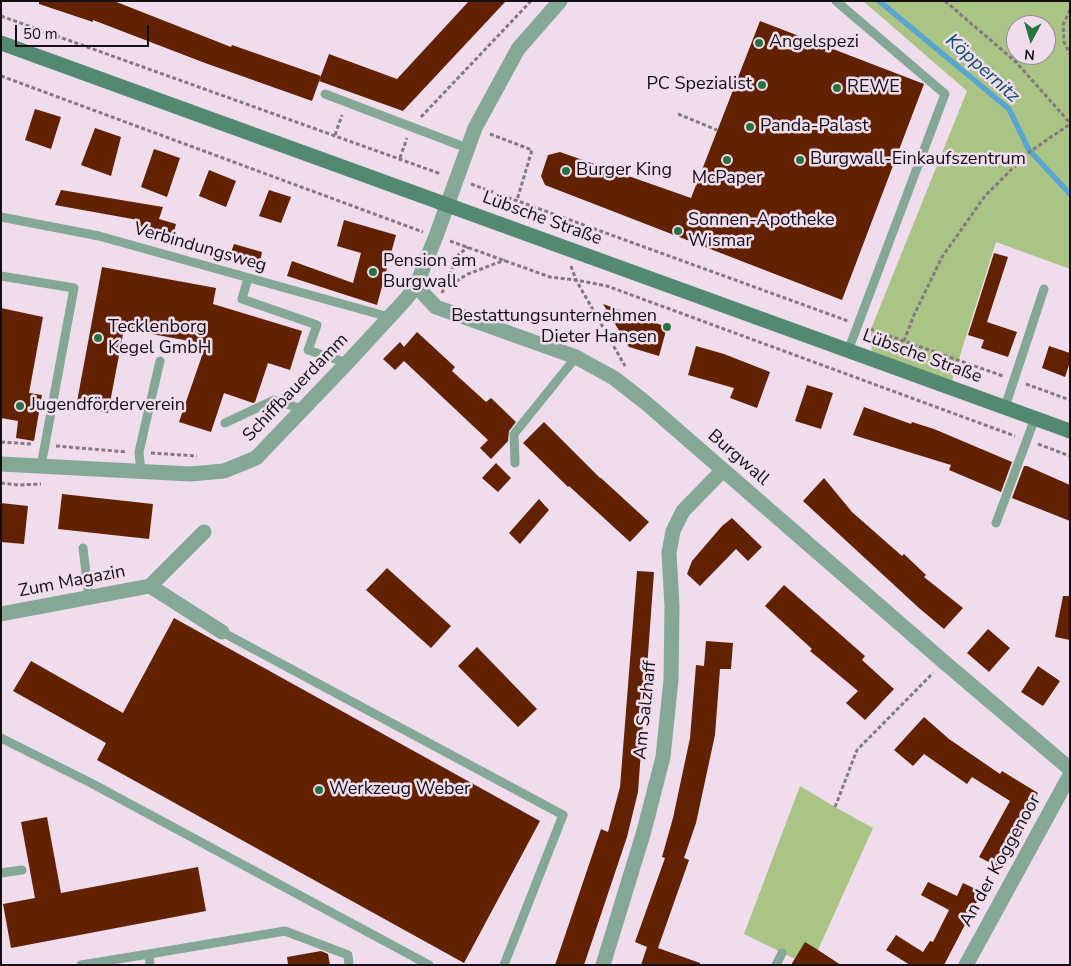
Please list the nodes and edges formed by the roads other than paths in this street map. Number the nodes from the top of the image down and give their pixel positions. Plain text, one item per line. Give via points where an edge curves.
1 (560, 1) edge
2 (836, 1) edge
3 (1, 42) edge
4 (325, 94) dead end
5 (467, 148) junction
6 (448, 205) junction
7 (1, 216) edge
8 (1, 276) edge
9 (248, 278) junction
10 (416, 286) junction
11 (1044, 289) dead end
12 (389, 317) junction
13 (848, 350) junction
14 (576, 357) junction
15 (160, 361) dead end
16 (346, 363) junction
17 (1005, 407) junction
18 (302, 409) junction
19 (1035, 418) junction
20 (225, 423) dead end
21 (1070, 431) edge
22 (515, 462) dead end
23 (1, 464) edge
24 (41, 466) junction
25 (723, 470) junction
26 (141, 472) junction
27 (996, 523) dead end
28 (204, 532) dead end
29 (83, 548) dead end
30 (150, 586) junction
31 (88, 598) junction
32 (1, 614) edge
33 (222, 632) joint
34 (1, 738) edge
35 (1070, 769) edge
36 (1070, 775) edge
37 (22, 870) dead end
38 (1, 873) edge
39 (782, 953) dead end
40 (149, 954) junction
41 (80, 965) edge
42 (150, 965) edge
43 (349, 965) edge
44 (429, 965) edge
45 (504, 965) edge
46 (603, 965) edge
47 (776, 965) edge
48 (966, 965) edge

1 - 5 street via 518,49
2 - 13 lane via 945,94
3 - 6 street, Lübsche Straße
4 - 5 lane
5 - 6 street
6 - 10 street
6 - 13 street, Lübsche Straße
7 - 9 lane, Verbindungsweg via 99,236
8 - 24 lane via 74,288
9 - 12 lane, Verbindungsweg
9 - 16 lane via 242,299 318,325 308,350
10 - 12 street, Schiffbauerdamm
10 - 14 street, Burgwall via 436,307
11 - 17 lane
12 - 16 street, Schiffbauerdamm
13 - 17 street, Lübsche Straße
14 - 22 lane via 514,434
14 - 25 street, Burgwall via 614,378
15 - 26 lane via 139,452
16 - 18 street, Schiffbauerdamm
17 - 19 street, Lübsche Straße
18 - 20 lane via 274,400
18 - 26 street, Schiffbauerdamm via 256,458 224,471 190,474
19 - 21 street, Lübsche Straße
19 - 27 lane
23 - 24 street, Schiffbauerdamm
24 - 26 street, Schiffbauerdamm
25 - 35 street, Burgwall
25 - 46 street, Am Salzhaff via 683,511 673,531 669,553 672,606 670,680 662,757 644,831
28 - 30 street, Zum Magazin
29 - 31 lane
30 - 31 street, Zum Magazin
30 - 33 street, Zum Magazin
31 - 32 street, Zum Magazin
33 - 45 lane via 563,816
34 - 44 lane
36 - 48 street, An der Koggenoor
37 - 38 lane
39 - 47 lane
40 - 41 lane
40 - 42 lane
40 - 43 lane via 285,931 348,955

